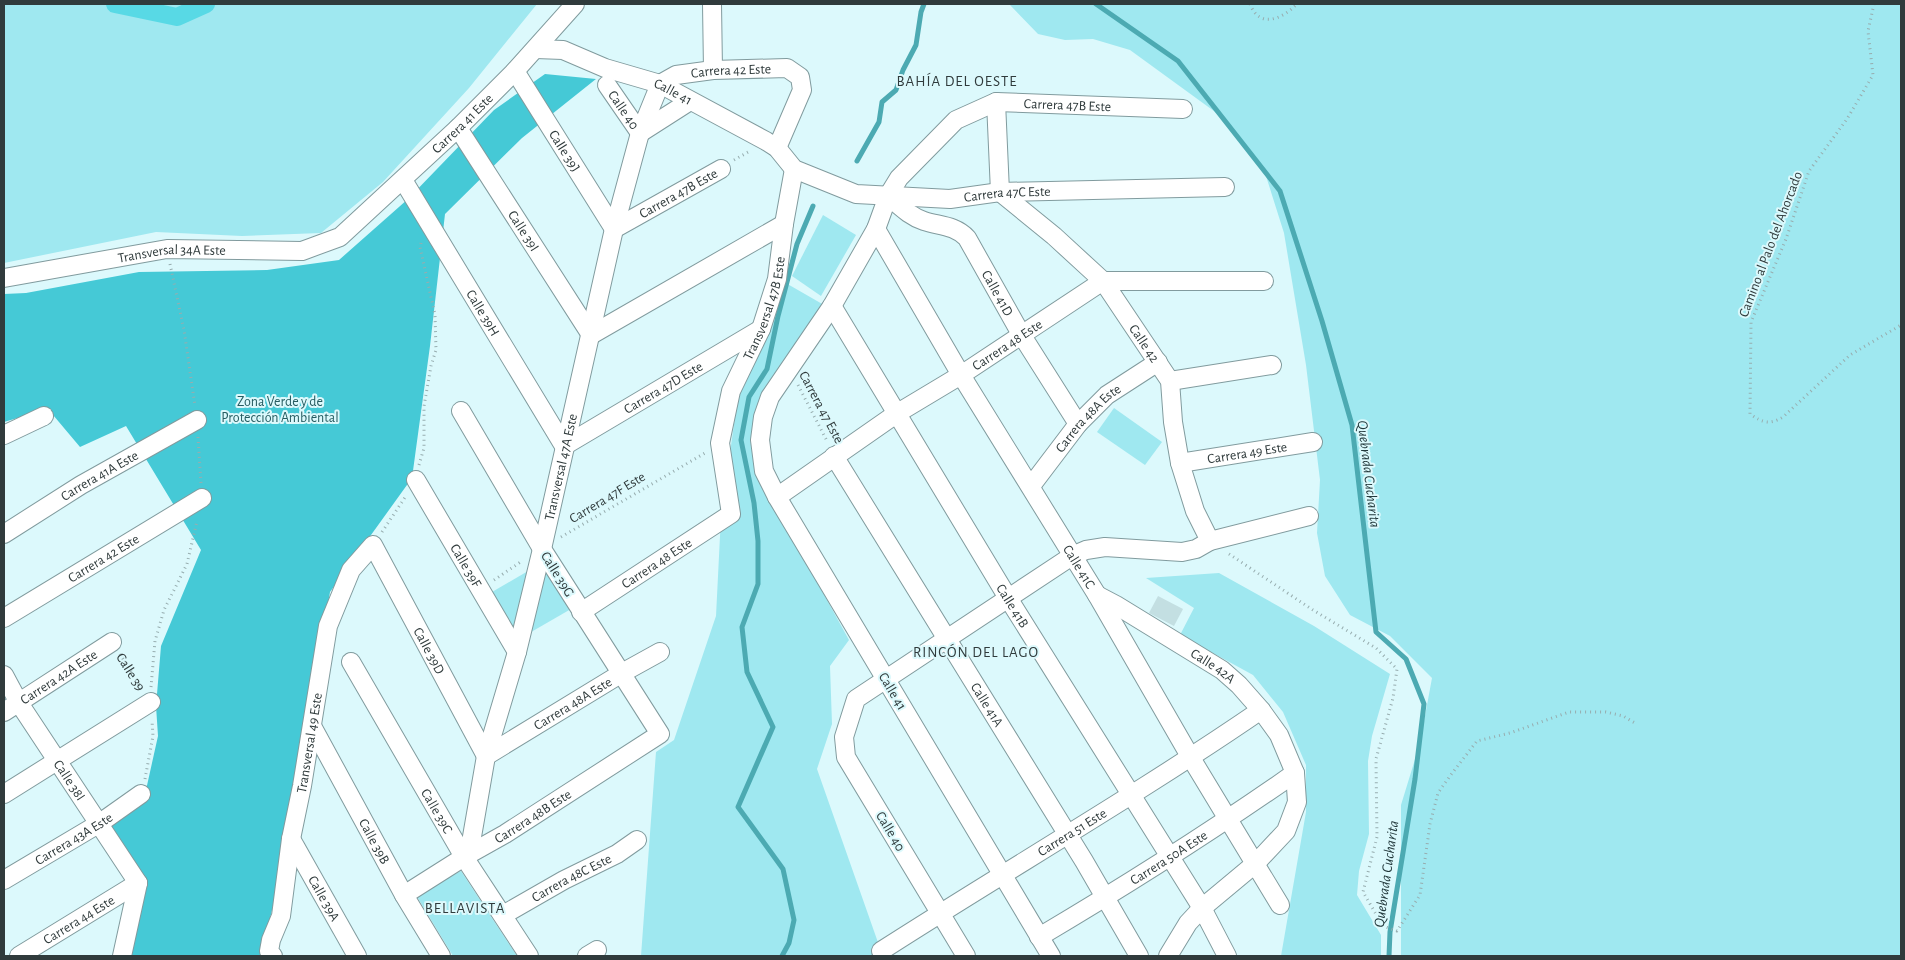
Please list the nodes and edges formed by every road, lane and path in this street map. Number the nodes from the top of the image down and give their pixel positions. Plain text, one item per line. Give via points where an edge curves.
1 (575, 4) edge
2 (712, 4) edge
3 (1250, 4) edge
4 (1297, 4) edge
5 (1874, 4) edge
6 (536, 49) junction
7 (713, 70) junction
8 (515, 72) junction
9 (660, 84) junction
10 (607, 85) dead end
11 (690, 101) junction
12 (996, 102) junction
13 (1183, 110) dead end
14 (458, 128) junction
15 (640, 133) junction
16 (771, 144) junction
17 (721, 169) joint
18 (794, 169) junction
19 (403, 180) junction
20 (1225, 187) dead end
21 (1000, 192) junction
22 (888, 196) junction
23 (424, 215) junction
24 (784, 224) junction
25 (614, 229) junction
26 (876, 229) junction
27 (340, 237) joint
28 (4, 278) edge
29 (1104, 281) junction
30 (1264, 281) dead end
31 (832, 306) junction
32 (1901, 325) edge
33 (761, 328) junction
34 (1021, 334) junction
35 (591, 335) junction
36 (1158, 362) junction
37 (1272, 365) dead end
38 (789, 369) junction
39 (961, 375) junction
40 (1170, 381) junction
41 (461, 411) dead end
42 (896, 414) junction
43 (44, 416) dead end
44 (197, 420) dead end
45 (1078, 424) junction
46 (4, 435) edge
47 (1313, 442) dead end
48 (720, 444) junction
49 (564, 446) junction
50 (834, 456) junction
51 (1180, 464) junction
52 (416, 480) junction
53 (1031, 486) junction
54 (776, 497) junction
55 (202, 498) dead end
56 (1309, 516) dead end
57 (4, 534) edge
58 (1210, 541) junction
59 (373, 545) junction
60 (542, 549) junction
61 (1072, 556) junction
62 (480, 588) junction
63 (1097, 595) junction
64 (1008, 598) junction
65 (581, 612) junction
66 (4, 618) edge
67 (948, 638) junction
68 (112, 642) joint
69 (517, 652) junction
70 (660, 652) dead end
71 (351, 662) dead end
72 (622, 674) junction
73 (4, 676) edge
74 (886, 679) junction
75 (151, 702) joint
76 (19, 703) junction
77 (1261, 710) junction
78 (4, 712) edge
79 (1635, 723) dead end
80 (312, 726) junction
81 (660, 734) joint
82 (486, 756) junction
83 (1190, 758) junction
84 (58, 761) junction
85 (1296, 772) junction
86 (4, 794) edge
87 (141, 794) dead end
88 (1130, 794) junction
89 (1228, 820) junction
90 (100, 823) junction
91 (1068, 834) junction
92 (290, 839) junction
93 (637, 840) dead end
94 (466, 855) junction
95 (1170, 857) junction
96 (1256, 864) junction
97 (1003, 876) junction
98 (4, 880) edge
99 (138, 883) junction
100 (404, 895) junction
101 (1106, 897) junction
102 (1280, 904) dead end
103 (1202, 908) junction
104 (940, 913) junction
105 (503, 916) junction
106 (1039, 936) junction
107 (881, 951) dead end
108 (271, 954) edge
109 (19, 956) edge
110 (122, 956) edge
111 (357, 956) edge
112 (441, 956) edge
113 (529, 956) edge
114 (966, 956) edge
115 (1050, 956) edge
116 (1139, 956) edge
117 (1168, 956) edge
118 (1227, 956) edge

1 - 6 street, Carrera 41 Este
2 - 7 street
3 - 4 path via 1253,12 1265,19 1276,20
5 - 32 path, Camino al Palo del Ahorcado via 1868,31 1873,75 1810,170 1786,239 1751,322 1750,414 1761,422 1773,423 1850,355
6 - 8 street, Carrera 41 Este
6 - 9 street, Calle 41 via 563,50 605,68
7 - 9 street, Carrera 42 Este via 676,75
7 - 16 street, Carrera 42 Este via 787,68 800,77 802,90
8 - 14 street, Carrera 41 Este
8 - 25 street, Calle 39J
9 - 11 street, Calle 41
9 - 15 street, Transversal 47A Este
10 - 15 street, Calle 40
11 - 15 street
11 - 16 street, Calle 41
12 - 13 street, Carrera 47B Este
12 - 21 street
12 - 22 street, Carrera 47B Este via 956,120 899,178
14 - 19 street, Carrera 41 Este
14 - 35 street, Calle 39I
15 - 25 street, Transversal 47A Este
16 - 17 path, Carrera 47B Este
16 - 18 street, Calle 41
17 - 25 street, Carrera 47B Este
18 - 22 street, Carrera 47C Este via 856,194
18 - 24 street, Transversal 47B Este
19 - 23 street, Calle 39H
19 - 27 street, Carrera 41 Este
20 - 21 street, Carrera 47C Este
21 - 22 street, Carrera 47C Este via 950,199
21 - 29 street, Calle 42
22 - 26 street
22 - 34 street, Calle 41D via 907,213 955,229 968,238
23 - 49 street, Calle 39H
23 - 52 path via 420,248 435,315 436,350 424,406 424,448
24 - 33 street, Transversal 47B Este via 776,279
24 - 35 street
25 - 35 street, Transversal 47A Este
26 - 31 street
26 - 39 street, Calle 41C
27 - 28 street, Transversal 34A Este via 302,251 167,249
29 - 30 street
29 - 34 street, Carrera 48 Este
29 - 36 street, Calle 42
31 - 38 street
31 - 42 street, Calle 41B
33 - 48 street, Transversal 47B Este via 731,391
33 - 49 street, Carrera 47D Este
34 - 39 street, Carrera 48 Este
34 - 45 street, Calle 41D
35 - 49 street, Transversal 47A Este
36 - 40 street, Calle 42
36 - 45 street, Carrera 48A Este via 1107,395
37 - 40 street
38 - 50 path, Carrera 47 Este
38 - 54 street, Calle 41 via 770,397 760,440 764,471
39 - 42 street, Carrera 48 Este
39 - 53 street, Calle 41C
40 - 51 street, Calle 42
41 - 60 street, Calle 39G
42 - 50 street, Carrera 48 Este
42 - 64 street, Calle 41B
43 - 46 street
44 - 57 street, Carrera 41A Este via 81,485
45 - 53 street, Carrera 48A Este
47 - 51 street, Carrera 49 Este
48 - 60 path, Carrera 47F Este
48 - 65 street, Carrera 48 Este via 731,514
49 - 60 street, Transversal 47A Este
50 - 54 street, Carrera 48 Este
50 - 67 street, Calle 41A
51 - 58 street, Calle 42 via 1195,511
52 - 59 path
52 - 62 street, Calle 39F
53 - 61 street, Calle 41C
54 - 74 street, Calle 41
55 - 66 street, Carrera 42 Este
56 - 58 street
58 - 61 street via 1182,552 1104,547
58 - 79 path via 1376,648 1397,669 1393,698 1376,759 1377,837 1363,892 1383,926 1397,931 1420,895 1438,793 1477,741 1568,712 1606,712
59 - 80 street, Transversal 49 Este via 351,570 328,626
59 - 82 street, Calle 39D
60 - 62 path, Carrera 47F Este
60 - 65 street, Calle 39G
60 - 69 street, Transversal 47A Este
61 - 63 street, Calle 41C
61 - 64 street
62 - 69 street, Calle 39F
63 - 77 street, Calle 42A via 1222,670
63 - 83 street, Calle 41C
64 - 67 street
64 - 88 street, Calle 41B
65 - 72 street, Calle 39G
67 - 74 street
67 - 91 street, Calle 41A
68 - 75 path, Calle 39
68 - 76 street, Carrera 42A Este
69 - 82 street, Transversal 47A Este
70 - 72 street, Carrera 48A Este
71 - 94 street, Calle 39C
72 - 81 street, Calle 39G
72 - 82 street, Carrera 48A Este
73 - 76 street, Calle 38I
74 - 97 street, Calle 41
74 - 104 street, Calle 40 via 856,699 844,737 846,757
75 - 84 street
76 - 78 street, Carrera 42A Este
76 - 84 street, Calle 38I
77 - 83 street, Carrera 51 Este
77 - 85 street, Calle 42A via 1279,735
80 - 92 street, Transversal 49 Este
80 - 100 street, Calle 39B
81 - 94 street, Carrera 48B Este via 505,834
82 - 94 street, Transversal 47A Este
83 - 88 street, Carrera 51 Este
83 - 89 street, Calle 41C
84 - 86 street
84 - 90 street, Calle 38I
85 - 89 street, Carrera 50A Este
85 - 96 street via 1297,802 1286,831
87 - 90 street, Carrera 43A Este
88 - 91 street, Carrera 51 Este
88 - 95 street, Calle 41B
89 - 95 street, Carrera 50A Este
89 - 96 street, Calle 41C
90 - 98 street, Carrera 43A Este
90 - 99 street, Calle 38I
91 - 97 street, Carrera 51 Este
91 - 101 street, Calle 41A
92 - 108 street, Transversal 49 Este via 281,916 271,940
92 - 111 street, Calle 39A
93 - 105 street, Carrera 48C Este
94 - 100 street, Carrera 48B Este
94 - 105 street, Calle 39C
95 - 101 street, Carrera 50A Este
95 - 103 street, Calle 41B
96 - 102 street, Calle 41C
96 - 103 street
97 - 104 street, Carrera 51 Este
97 - 106 street, Calle 41
99 - 109 street, Carrera 44 Este
99 - 110 street
100 - 112 street, Calle 39B
101 - 106 street, Carrera 50A Este
101 - 116 street, Calle 41A
103 - 117 street via 1188,923
103 - 118 street, Calle 41B
104 - 107 street, Carrera 51 Este
104 - 114 street, Calle 40
105 - 113 street, Calle 39C
106 - 115 street, Calle 41

